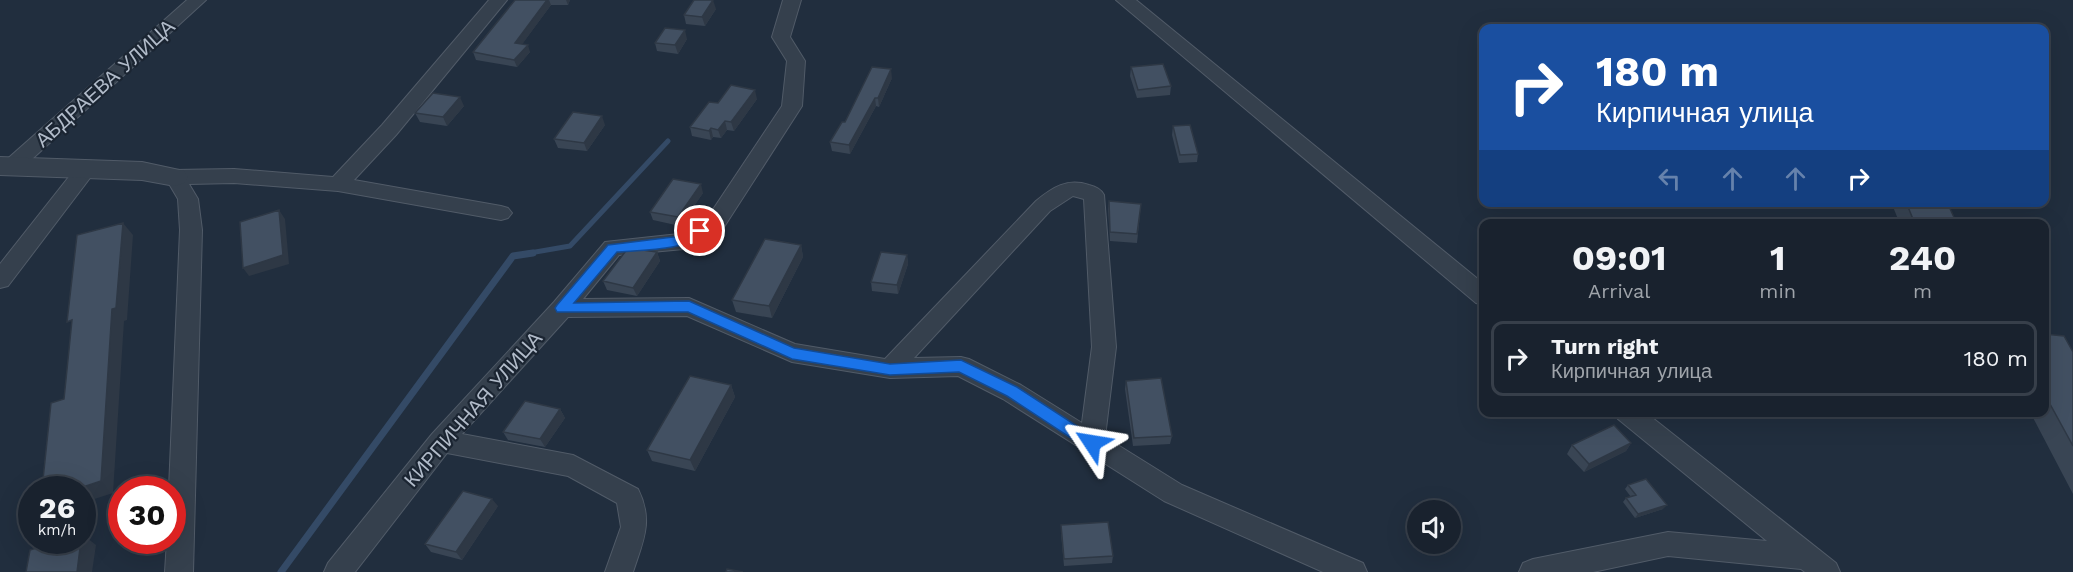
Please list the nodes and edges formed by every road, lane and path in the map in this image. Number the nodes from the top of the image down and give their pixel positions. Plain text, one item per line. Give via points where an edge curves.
1 (197, 0) edge
2 (498, 0) edge
3 (792, 0) edge
4 (1125, 0) edge
5 (6, 166) edge
6 (86, 169) junction
7 (175, 177) junction
8 (338, 184) junction
9 (501, 213) dead end
10 (0, 279) edge
11 (1479, 293) edge
12 (562, 308) junction
13 (890, 369) junction
14 (1633, 417) edge
15 (441, 441) junction
16 (1092, 443) junction
17 (1817, 565) edge
18 (179, 572) edge
19 (338, 572) edge
20 (619, 572) edge
21 (1353, 572) edge
22 (1533, 572) edge

1 - 5 street, АБДРАЕВА УЛИЦА
2 - 8 street via 389,130
3 - 12 street, КИРПИЧНАЯ УЛИЦА via 781,37 796,61 792,106 716,222 684,241 613,248
4 - 11 street
5 - 6 street
6 - 7 street via 142,171
6 - 10 street
7 - 8 street via 234,176
7 - 18 street via 188,200 191,230
8 - 9 street
12 - 13 street via 689,307 792,353
12 - 15 street, КИРПИЧНАЯ УЛИЦА
13 - 16 street via 961,366 1012,392
13 - 16 street via 1043,206 1062,191 1080,187 1094,195 1104,347
14 - 17 street
15 - 19 street, КИРПИЧНАЯ УЛИЦА
15 - 20 street via 573,466 629,497 634,527
16 - 21 street via 1173,493
17 - 22 street via 1668,544

